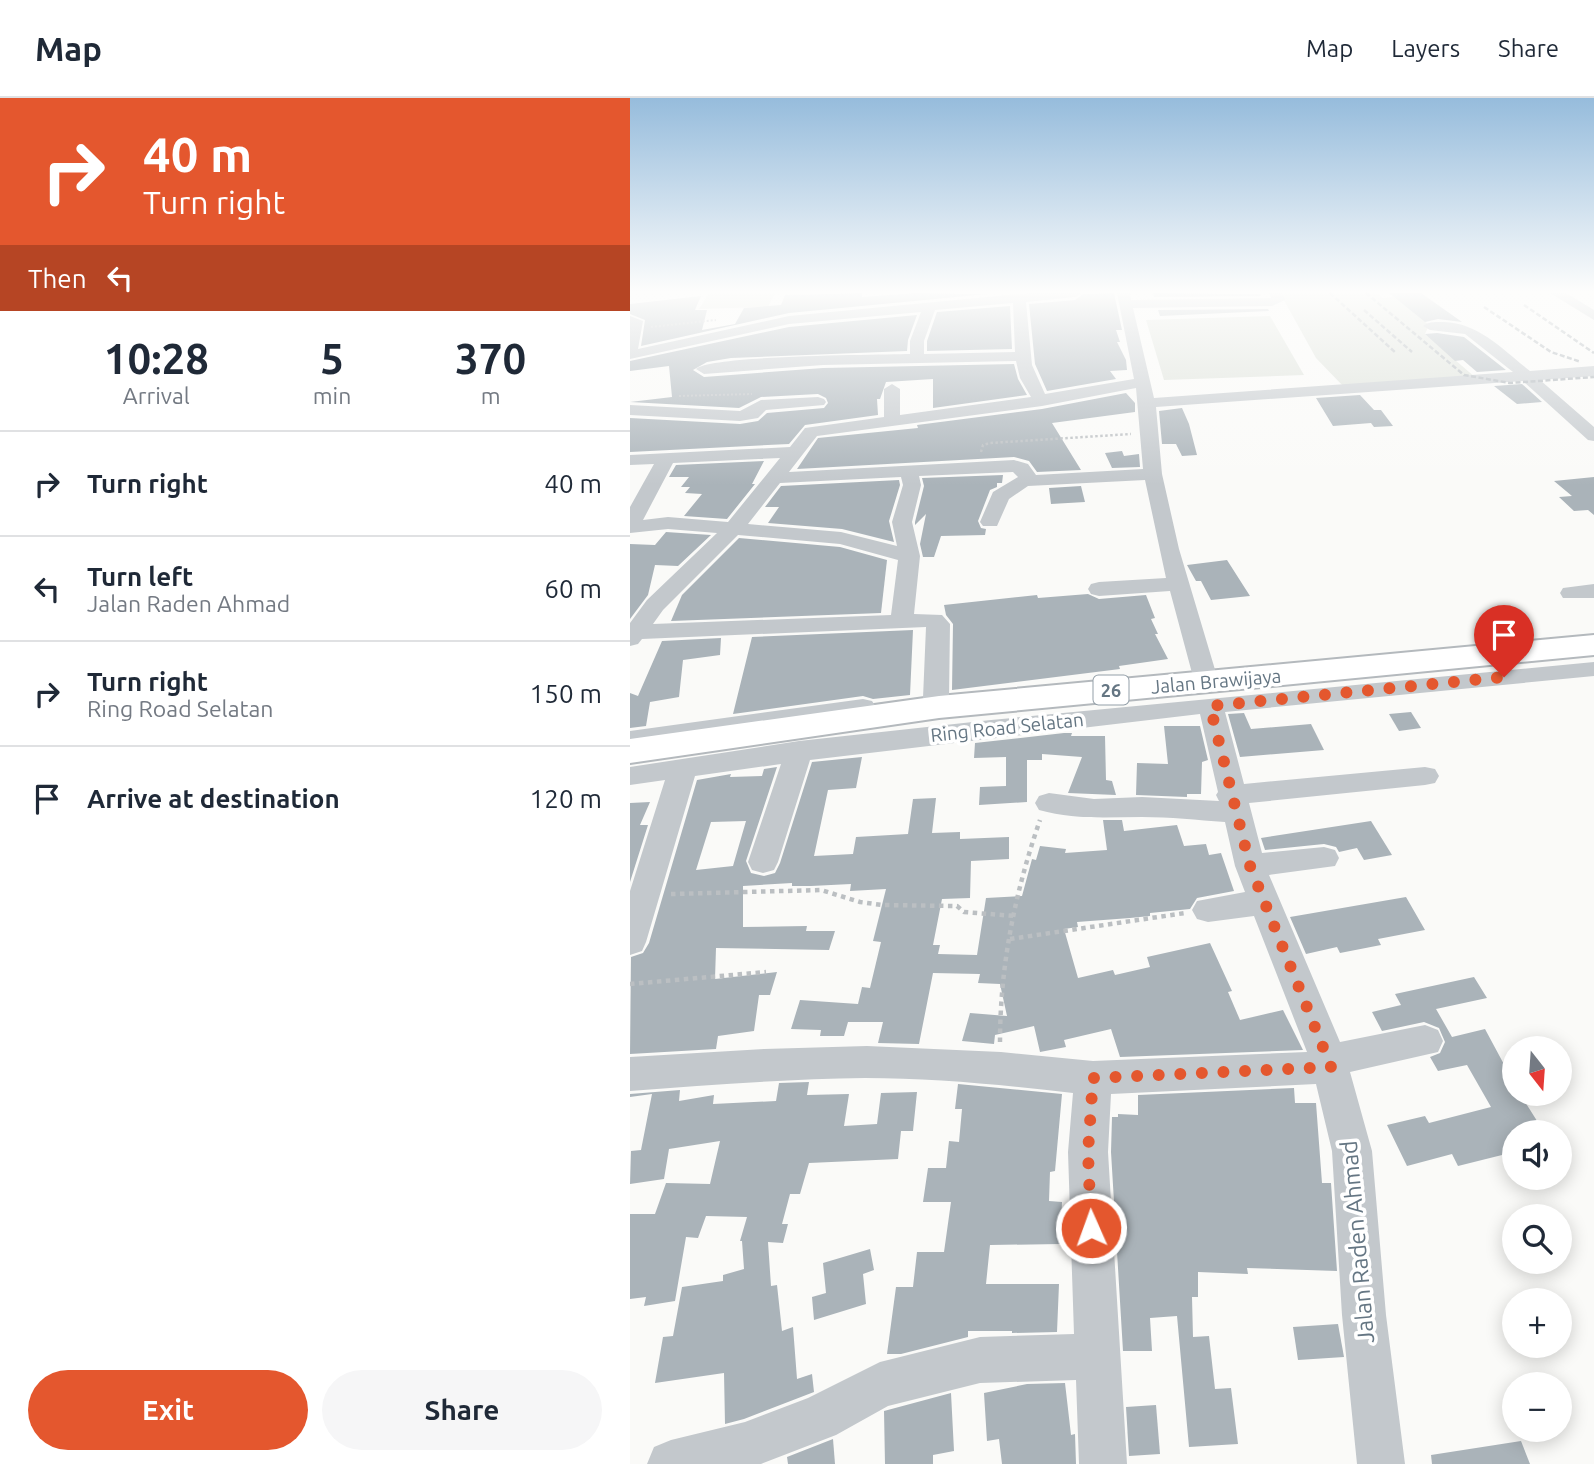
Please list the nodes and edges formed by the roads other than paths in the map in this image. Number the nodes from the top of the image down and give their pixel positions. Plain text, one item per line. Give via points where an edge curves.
1 (1022, 356) edge
2 (694, 357) edge
3 (795, 357) edge
4 (835, 357) edge
5 (896, 357) edge
6 (918, 357) edge
7 (1003, 357) edge
8 (1139, 357) edge
9 (1503, 357) edge
10 (918, 360) junction
11 (1594, 371) edge
12 (1527, 376) junction
13 (1141, 382) junction
14 (892, 389) dead end
15 (822, 391) junction
16 (1042, 401) junction
17 (1147, 403) junction
18 (630, 410) edge
19 (686, 414) junction
20 (892, 421) junction
21 (811, 432) junction
22 (1594, 436) edge
23 (797, 452) junction
24 (660, 458) junction
25 (630, 460) edge
26 (909, 472) junction
27 (1153, 474) junction
28 (776, 478) junction
29 (1030, 479) junction
30 (990, 522) dead end
31 (630, 526) edge
32 (734, 528) junction
33 (909, 556) junction
34 (1179, 584) junction
35 (1099, 589) dead end
36 (1594, 591) edge
37 (1571, 593) dead end
38 (902, 621) junction
39 (633, 634) edge
40 (1594, 636) edge
41 (1594, 645) edge
42 (1594, 659) edge
43 (1594, 669) edge
44 (1258, 672) junction
45 (936, 698) junction
46 (1209, 700) junction
47 (1152, 707) junction
48 (630, 740) edge
49 (799, 750) junction
50 (630, 751) edge
51 (630, 765) edge
52 (683, 768) junction
53 (630, 776) edge
54 (1425, 776) dead end
55 (1049, 803) road end
56 (1233, 804) junction
57 (1324, 858) dead end
58 (763, 862) dead end
59 (1250, 866) junction
60 (639, 899) edge
61 (630, 942) edge
62 (1425, 1041) dead end
63 (1317, 1065) junction
64 (630, 1074) edge
65 (1093, 1078) junction
66 (1097, 1356) junction
67 (745, 1455) edge
68 (671, 1464) edge
69 (1103, 1464) edge
70 (1381, 1464) edge

1 - 16 street via 1028,383
2 - 3 street via 702,376
4 - 15 street
5 - 10 street
6 - 10 street
7 - 10 street
8 - 13 street, Jalan Raden Ahmad
9 - 12 street
11 - 12 street
12 - 17 street
12 - 22 street
13 - 16 street
13 - 17 street, Jalan Raden Ahmad
14 - 20 street
15 - 19 street via 761,405 746,416
15 - 21 street
16 - 20 street
17 - 27 street, Jalan Raden Ahmad
18 - 19 street
19 - 24 street via 666,433
20 - 21 street
21 - 23 street
23 - 24 street
23 - 28 street
24 - 25 street
24 - 31 street
26 - 28 street
26 - 29 street via 1018,467
26 - 33 street via 912,485 902,522
27 - 29 street
27 - 34 street, Jalan Raden Ahmad
28 - 32 street
29 - 30 street via 1000,496
31 - 32 street
32 - 33 street via 858,541
32 - 39 street via 655,605
33 - 38 street
34 - 35 street
34 - 46 street, Jalan Raden Ahmad
36 - 37 street
38 - 39 street
38 - 45 street via 938,623
40 - 44 street, Ring Road Selatan
41 - 44 highway, Jalan Brawijaya / 26
42 - 47 highway, Jalan Brawijaya / 26
43 - 46 street, Ring Road Selatan
44 - 46 street, Ring Road Selatan
44 - 50 highway, Jalan Brawijaya / 26 via 939,706
45 - 46 street, Ring Road Selatan
45 - 48 street, Ring Road Selatan
46 - 47 street via 1160,726
46 - 56 street, Jalan Raden Ahmad
47 - 49 street, Ring Road Selatan
47 - 51 highway, Jalan Brawijaya / 26 via 796,739
49 - 52 street, Ring Road Selatan
49 - 58 street
52 - 53 street, Ring Road Selatan
52 - 60 street
54 - 56 street
55 - 56 street via 1094,809
56 - 59 street, Jalan Raden Ahmad
57 - 59 street
59 - 63 street, Jalan Raden Ahmad via 1239,905
60 - 61 street
62 - 63 street
63 - 65 street
63 - 70 street, Jalan Raden Ahmad via 1352,1151
64 - 65 street via 867,1062
65 - 66 street via 1088,1152
66 - 67 street via 980,1360 880,1385
66 - 69 street
67 - 68 street

